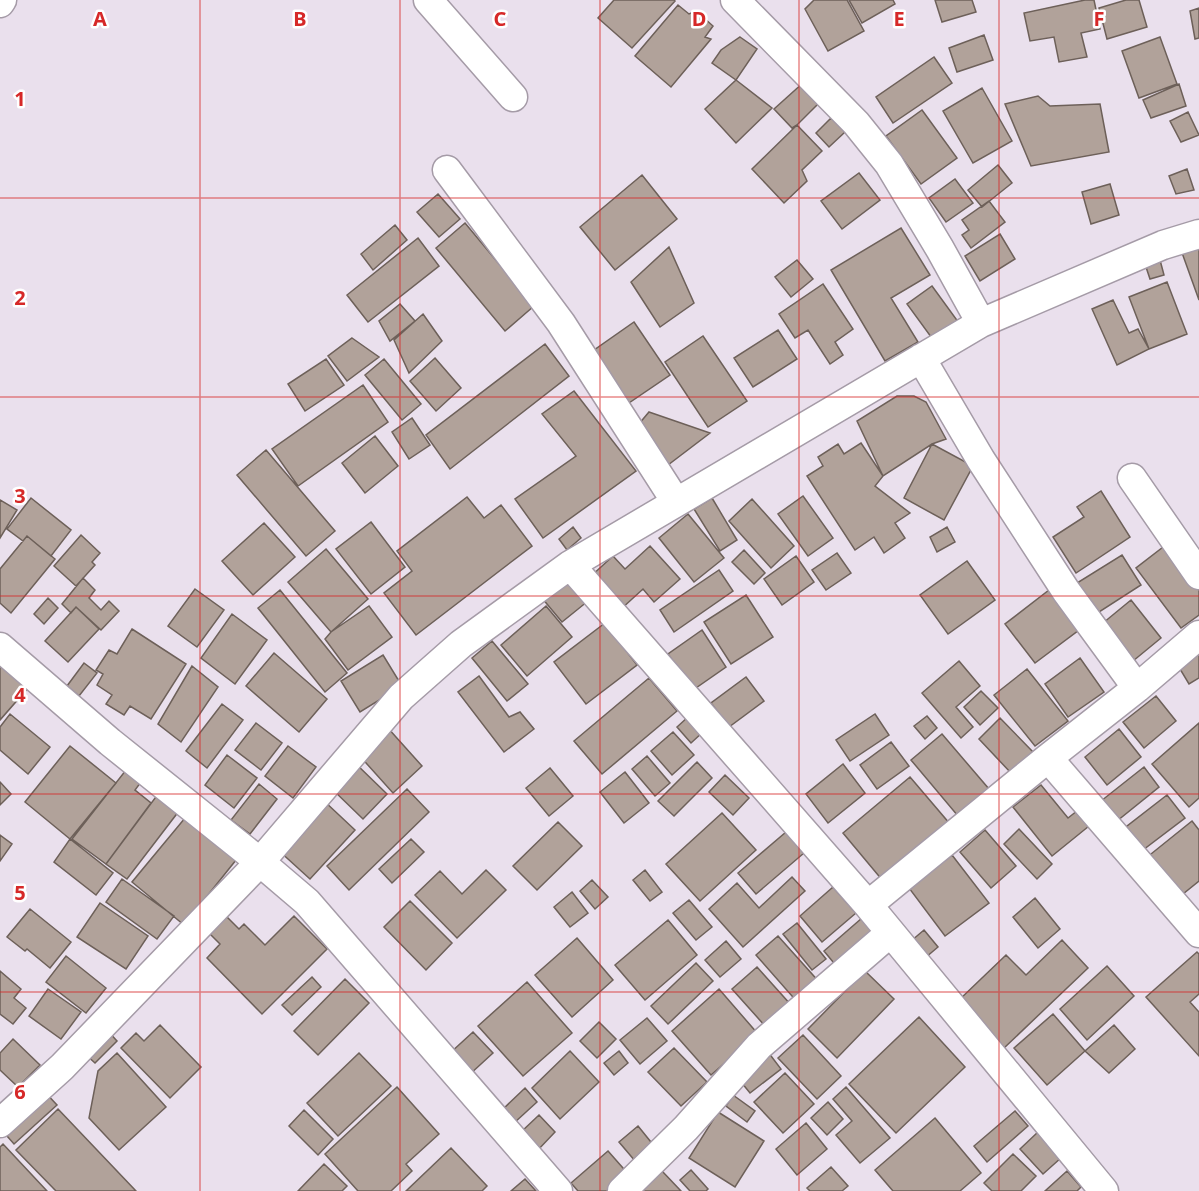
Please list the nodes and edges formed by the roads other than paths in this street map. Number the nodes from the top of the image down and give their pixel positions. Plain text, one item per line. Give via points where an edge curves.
1 (428, 0) edge
2 (735, 0) edge
3 (513, 97) dead end
4 (447, 170) dead end
5 (1199, 234) edge
6 (981, 323) junction
7 (921, 358) junction
8 (1132, 478) dead end
9 (676, 502) junction
10 (570, 565) junction
11 (1199, 575) edge
12 (1199, 635) edge
13 (0, 647) edge
14 (1137, 688) junction
15 (1048, 758) junction
16 (260, 862) junction
17 (868, 905) junction
18 (890, 933) junction
19 (1199, 933) edge
20 (0, 1123) edge
21 (558, 1191) edge
22 (622, 1191) edge
23 (1104, 1191) edge

1 - 3 street
2 - 6 street via 856,123 889,164
4 - 9 street via 561,323
5 - 6 street via 1163,245
6 - 7 street
7 - 9 street
7 - 14 street via 1060,582
8 - 11 street
9 - 10 street
10 - 16 street via 461,644 401,697
10 - 17 street
12 - 14 street
13 - 16 street via 110,742
14 - 15 street
15 - 17 street
15 - 19 street
16 - 20 street via 62,1066
16 - 21 street via 307,902
17 - 18 street
18 - 22 street via 759,1046 686,1128
18 - 23 street

